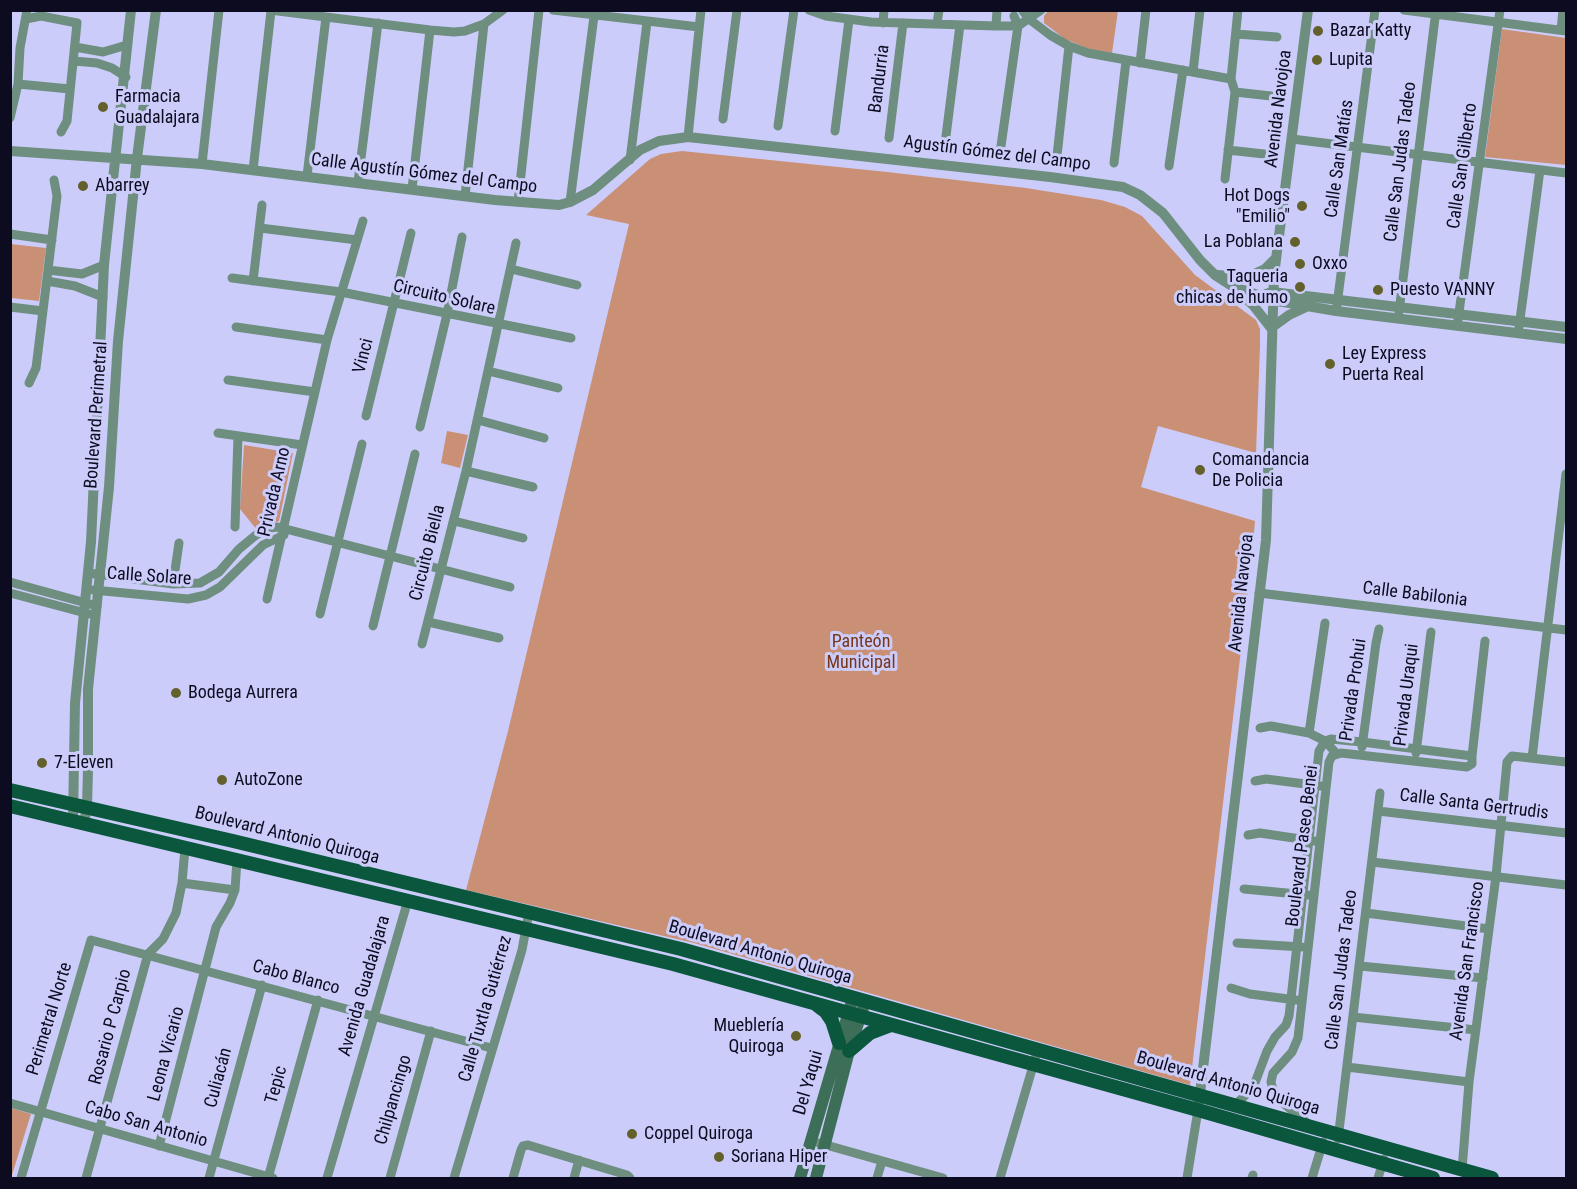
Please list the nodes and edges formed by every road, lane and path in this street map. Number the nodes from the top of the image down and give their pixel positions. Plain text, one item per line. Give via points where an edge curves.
1 (131, 10) edge
2 (156, 10) edge
3 (219, 10) edge
4 (503, 10) edge
5 (539, 10) edge
6 (553, 10) edge
7 (701, 10) edge
8 (736, 10) edge
9 (794, 10) edge
10 (809, 10) edge
11 (884, 10) edge
12 (939, 10) edge
13 (997, 10) edge
14 (1041, 10) edge
15 (1146, 10) edge
16 (1200, 10) edge
17 (1238, 10) edge
18 (1308, 10) edge
19 (1375, 10) edge
20 (1404, 10) edge
21 (1500, 10) edge
22 (1563, 10) edge
23 (271, 11) edge
24 (826, 13) edge
25 (1436, 13) edge
26 (27, 15) edge
27 (594, 16) junction
28 (1019, 16) edge
29 (326, 17) junction
30 (849, 20) junction
31 (1029, 20) junction
32 (647, 22) junction
33 (1498, 22) junction
34 (378, 23) junction
35 (883, 23) junction
36 (903, 23) junction
37 (484, 24) junction
38 (937, 24) junction
39 (960, 25) junction
40 (1000, 25) junction
41 (699, 27) junction
42 (430, 30) junction
43 (1564, 30) edge
44 (1236, 34) junction
45 (1277, 37) dead end
46 (127, 45) junction
47 (1069, 46) junction
48 (15, 47) edge
49 (75, 48) junction
50 (98, 52) junction
51 (74, 61) junction
52 (1126, 61) junction
53 (97, 63) junction
54 (1140, 63) junction
55 (1188, 71) junction
56 (126, 77) junction
57 (1231, 79) junction
58 (18, 84) junction
59 (70, 89) junction
60 (1235, 92) junction
61 (1271, 96) dead end
62 (10, 118) edge
63 (723, 119) dead end
64 (778, 126) dead end
65 (835, 130) dead end
66 (61, 132) dead end
67 (688, 137) junction
68 (889, 138) dead end
69 (1292, 139) junction
70 (945, 144) dead end
71 (1358, 147) junction
72 (1228, 150) junction
73 (10, 151) edge
74 (1000, 153) dead end
75 (1264, 154) dead end
76 (1419, 154) junction
77 (1057, 156) dead end
78 (115, 158) junction
79 (137, 158) junction
80 (630, 160) junction
81 (1114, 163) dead end
82 (1480, 163) junction
83 (202, 164) junction
84 (1169, 166) dead end
85 (253, 170) junction
86 (1540, 170) junction
87 (1566, 173) edge
88 (307, 176) junction
89 (54, 180) dead end
90 (1225, 180) dead end
91 (358, 182) junction
92 (412, 189) junction
93 (465, 196) junction
94 (518, 202) junction
95 (570, 202) junction
96 (262, 205) dead end
97 (363, 221) dead end
98 (260, 228) junction
99 (411, 233) dead end
100 (10, 234) edge
101 (462, 237) dead end
102 (52, 240) junction
103 (357, 240) junction
104 (516, 243) dead end
105 (1275, 259) junction
106 (104, 265) junction
107 (511, 269) junction
108 (48, 270) junction
109 (1215, 275) junction
110 (68, 278) junction
111 (232, 278) dead end
112 (254, 280) junction
113 (46, 281) junction
114 (578, 285) dead end
115 (1232, 286) junction
116 (341, 292) junction
117 (1269, 296) junction
118 (103, 301) junction
119 (394, 303) junction
120 (1306, 306) junction
121 (1337, 306) junction
122 (10, 307) edge
123 (122, 307) junction
124 (43, 311) junction
125 (1398, 313) junction
126 (447, 315) junction
127 (1458, 320) junction
128 (499, 324) junction
129 (236, 327) dead end
130 (1519, 327) junction
131 (1566, 327) edge
132 (1271, 328) junction
133 (571, 338) dead end
134 (1566, 339) edge
135 (327, 340) junction
136 (488, 371) junction
137 (228, 380) dead end
138 (29, 382) dead end
139 (558, 388) dead end
140 (315, 392) junction
141 (366, 416) dead end
142 (478, 420) junction
143 (420, 427) dead end
144 (218, 433) dead end
145 (238, 436) junction
146 (544, 438) dead end
147 (362, 444) dead end
148 (302, 445) junction
149 (415, 454) dead end
150 (466, 471) junction
151 (95, 473) junction
152 (1566, 474) edge
153 (533, 486) dead end
154 (109, 487) junction
155 (1565, 495) edge
156 (454, 520) junction
157 (235, 527) dead end
158 (283, 531) junction
159 (523, 538) dead end
160 (337, 542) junction
161 (179, 543) dead end
162 (236, 553) junction
163 (390, 555) junction
164 (245, 561) junction
165 (441, 568) junction
166 (94, 574) junction
167 (173, 580) junction
168 (149, 581) junction
169 (15, 583) edge
170 (195, 584) junction
171 (510, 587) dead end
172 (87, 589) junction
173 (99, 591) junction
174 (1259, 593) junction
175 (14, 594) edge
176 (148, 595) junction
177 (196, 598) junction
178 (267, 599) dead end
179 (85, 608) junction
180 (97, 611) junction
181 (320, 614) dead end
182 (428, 622) junction
183 (1325, 623) dead end
184 (373, 626) dead end
185 (1548, 627) junction
186 (1379, 629) dead end
187 (1566, 630) edge
188 (1431, 632) dead end
189 (499, 638) dead end
190 (1485, 641) dead end
191 (423, 644) dead end
192 (1260, 728) dead end
193 (1309, 733) junction
194 (1325, 741) junction
195 (1362, 742) junction
196 (1416, 749) junction
197 (1336, 753) junction
198 (1361, 755) junction
199 (1472, 756) junction
200 (1532, 758) junction
201 (1415, 761) junction
202 (1566, 762) edge
203 (1255, 781) dead end
204 (1315, 785) junction
205 (1326, 786) junction
206 (10, 790) edge
207 (1380, 793) dead end
208 (10, 806) edge
209 (80, 806) junction
210 (1378, 811) junction
211 (78, 822) junction
212 (1502, 825) junction
213 (1566, 833) edge
214 (1248, 835) dead end
215 (1314, 841) junction
216 (185, 848) junction
217 (237, 860) junction
218 (1372, 862) junction
219 (1496, 876) junction
220 (182, 883) junction
221 (1566, 885) edge
222 (1244, 889) dead end
223 (235, 890) junction
224 (1309, 896) junction
225 (408, 900) junction
226 (529, 912) junction
227 (1366, 913) junction
228 (1489, 929) junction
229 (526, 930) junction
230 (92, 940) joint
231 (1237, 943) dead end
232 (1303, 947) junction
233 (148, 954) junction
234 (1360, 966) junction
235 (206, 971) junction
236 (1483, 978) junction
237 (262, 985) junction
238 (1231, 988) dead end
239 (1291, 999) junction
240 (318, 1000) junction
241 (859, 1000) junction
242 (1302, 1000) junction
243 (814, 1003) junction
244 (854, 1015) junction
245 (373, 1016) junction
246 (1353, 1017) junction
247 (891, 1025) junction
248 (1476, 1030) junction
249 (431, 1031) junction
250 (844, 1047) junction
251 (491, 1048) junction
252 (1038, 1049) junction
253 (1033, 1065) junction
254 (1347, 1067) junction
255 (1258, 1081) junction
256 (1469, 1083) junction
257 (1272, 1086) junction
258 (1200, 1095) junction
259 (10, 1103) edge
260 (1235, 1105) junction
261 (1198, 1110) junction
262 (40, 1112) junction
263 (101, 1129) junction
264 (1326, 1131) junction
265 (811, 1141) junction
266 (825, 1145) junction
267 (159, 1146) junction
268 (1322, 1146) junction
269 (1387, 1149) junction
270 (1336, 1150) junction
271 (579, 1160) junction
272 (882, 1161) junction
273 (213, 1162) junction
274 (1383, 1164) junction
275 (1462, 1170) junction
276 (270, 1178) edge
277 (940, 1178) edge
278 (21, 1179) edge
279 (86, 1179) edge
280 (209, 1179) edge
281 (327, 1179) edge
282 (390, 1179) edge
283 (454, 1179) edge
284 (513, 1179) edge
285 (574, 1179) edge
286 (630, 1179) edge
287 (800, 1179) edge
288 (816, 1179) edge
289 (877, 1179) edge
290 (1000, 1179) edge
291 (1187, 1179) edge
292 (1312, 1179) edge
293 (1378, 1179) edge
294 (1432, 1179) edge
295 (1492, 1179) edge

1 - 46 street, Boulevard Perimetral
2 - 79 street, Boulevard Perimetral
3 - 83 street
4 - 37 street
5 - 94 street
6 - 27 street
7 - 41 street
8 - 63 street
9 - 64 street
10 - 24 street
11 - 35 street
12 - 38 street
13 - 40 street
14 - 31 street
15 - 54 street
16 - 55 street
17 - 44 street
18 - 69 street, Avenida Navojoa
19 - 71 street, Calle San Matías
20 - 25 street
21 - 33 street, Calle San Gilberto
22 - 43 street
23 - 29 street
23 - 85 street
24 - 30 street
25 - 33 street
25 - 76 street, Calle San Judas Tadeo
26 - 48 street
26 - 49 street via 77,23
27 - 32 street
27 - 95 street
28 - 31 street
28 - 40 street
28 - 74 street
29 - 34 street
29 - 88 street
30 - 35 street
30 - 65 street
31 - 47 street
32 - 41 street
32 - 80 street
33 - 43 street
33 - 82 street, Calle San Gilberto
34 - 42 street
34 - 91 street
35 - 36 street
36 - 38 street
36 - 68 street, Bandurria
37 - 42 street via 465,31
37 - 93 street
38 - 39 street
39 - 40 street
39 - 70 street
41 - 67 street
42 - 92 street
44 - 45 street
44 - 57 street
46 - 50 street
46 - 56 street, Boulevard Perimetral
47 - 52 street
47 - 77 street
48 - 58 street
49 - 50 street
49 - 51 street
50 - 53 street
51 - 53 street
51 - 59 street
52 - 54 street
52 - 81 street
53 - 56 street
54 - 55 street
55 - 57 street
55 - 84 street
56 - 78 street, Boulevard Perimetral
57 - 60 street
58 - 59 street
58 - 62 street
59 - 66 street via 67,121
60 - 61 street
60 - 72 street
67 - 80 street, Calle Agustín Gómez del Campo via 659,141
67 - 109 street, Agustín Gómez del Campo via 1123,187 1163,213
69 - 71 street
69 - 105 street, Avenida Navojoa
71 - 76 street
71 - 121 street, Calle San Matías
72 - 75 street
72 - 90 street
73 - 78 street, Calle Agustín Gómez del Campo
76 - 82 street
76 - 125 street, Calle San Judas Tadeo
78 - 79 street, Calle Agustín Gómez del Campo
78 - 106 street, Boulevard Perimetral
79 - 83 street, Calle Agustín Gómez del Campo
79 - 123 street, Boulevard Perimetral
80 - 95 street, Calle Agustín Gómez del Campo via 593,190
82 - 86 street
82 - 127 street, Calle San Gilberto
83 - 85 street, Calle Agustín Gómez del Campo
85 - 88 street, Calle Agustín Gómez del Campo
86 - 87 street
86 - 130 street
88 - 91 street, Calle Agustín Gómez del Campo
89 - 102 street via 57,196
91 - 92 street, Calle Agustín Gómez del Campo
92 - 93 street, Calle Agustín Gómez del Campo
93 - 94 street, Calle Agustín Gómez del Campo
94 - 95 street, Calle Agustín Gómez del Campo
96 - 98 street
97 - 103 street
98 - 103 street
98 - 112 street
99 - 119 street, Vinci
100 - 102 street
101 - 126 street
102 - 108 street
103 - 116 street
104 - 107 street
105 - 109 street via 1252,275
105 - 117 street, Avenida Navojoa
106 - 110 street
106 - 118 street, Boulevard Perimetral
107 - 114 street
107 - 128 street
108 - 110 street
108 - 113 street
109 - 115 street, Agustín Gómez del Campo
110 - 113 street
110 - 118 street
111 - 112 street, Circuito Solare
112 - 116 street, Circuito Solare
113 - 124 street
115 - 117 street, Agustín Gómez del Campo
115 - 132 street
116 - 119 street, Circuito Solare
116 - 135 street
117 - 120 street
117 - 121 street
117 - 132 street, Avenida Navojoa
118 - 123 street via 109,308
118 - 151 street, Boulevard Perimetral
119 - 126 street, Circuito Solare
119 - 141 street, Vinci
120 - 121 street
120 - 132 street
121 - 125 street
122 - 124 street
123 - 154 street, Boulevard Perimetral
124 - 138 street via 36,368
125 - 127 street
126 - 128 street, Circuito Solare
126 - 143 street
127 - 130 street
128 - 133 street
128 - 136 street, Circuito Solare
129 - 135 street
130 - 131 street
130 - 134 street
132 - 174 street, Avenida Navojoa via 1266,540
135 - 140 street
136 - 139 street
136 - 142 street, Circuito Solare
137 - 140 street
140 - 148 street, Privada Arno
142 - 146 street
142 - 150 street, Circuito Solare
144 - 145 street
145 - 148 street
145 - 157 street
147 - 160 street
148 - 158 street, Privada Arno
149 - 163 street
150 - 153 street
150 - 156 street, Circuito Biella
151 - 154 street
151 - 166 street, Boulevard Perimetral
152 - 155 street
154 - 166 street, Boulevard Perimetral
155 - 185 street
156 - 159 street
156 - 165 street, Circuito Biella
158 - 160 street, Calle Solare
158 - 162 street, Calle Solare via 262,531
158 - 164 street, Calle Solare
158 - 178 street, Privada Arno
160 - 163 street, Calle Solare
160 - 181 street
161 - 167 street
162 - 164 street
162 - 170 street, Calle Solare via 212,577
163 - 165 street, Calle Solare
163 - 184 street
164 - 177 street, Calle Solare via 220,587
165 - 171 street, Calle Solare
165 - 182 street, Circuito Biella
166 - 168 street, Calle Solare
166 - 172 street, Boulevard Perimetral
166 - 173 street, Boulevard Perimetral
167 - 168 street, Calle Solare
167 - 170 street, Calle Solare
168 - 176 street
169 - 175 street
169 - 179 street
170 - 177 street
172 - 173 street, Calle Solare
172 - 179 street, Boulevard Perimetral
173 - 176 street, Calle Solare
173 - 180 street, Boulevard Perimetral
174 - 185 street, Calle Babilonia
174 - 258 street, Avenida Navojoa
175 - 179 street
176 - 177 street, Calle Solare
179 - 180 street
179 - 209 street, Boulevard Perimetral via 73,754
180 - 209 street, Boulevard Perimetral
182 - 189 street
182 - 191 street, Circuito Biella
183 - 193 street
185 - 187 street, Calle Babilonia
185 - 200 street
186 - 195 street, Privada Prohui
188 - 196 street, Privada Uraqui
190 - 199 street
192 - 193 street via 1271,726
193 - 194 street
194 - 195 street, Boulevard Paseo Benei
194 - 197 street
194 - 204 street, Boulevard Paseo Benei via 1319,752
195 - 196 street, Boulevard Paseo Benei
195 - 198 street, Privada Prohui
196 - 199 street, Boulevard Paseo Benei
196 - 201 street, Privada Uraqui
197 - 198 street, Boulevard Paseo Benei
197 - 205 street, Boulevard Paseo Benei via 1329,762
198 - 201 street, Boulevard Paseo Benei
199 - 201 street, Boulevard Paseo Benei via 1472,764 1467,767
200 - 202 street
200 - 212 street, Avenida San Francisco via 1509,758
203 - 204 street
204 - 205 street
204 - 215 street, Boulevard Paseo Benei
205 - 215 street, Boulevard Paseo Benei
206 - 209 main road, Boulevard Antonio Quiroga
207 - 210 street, Calle San Judas Tadeo
208 - 211 main road, Boulevard Antonio Quiroga
209 - 211 street, Boulevard Perimetral
209 - 226 main road, Boulevard Antonio Quiroga
210 - 212 street, Calle Santa Gertrudis
210 - 218 street, Calle San Judas Tadeo
211 - 216 main road, Boulevard Antonio Quiroga
212 - 213 street, Calle Santa Gertrudis
212 - 219 street, Avenida San Francisco
214 - 215 street via 1260,833
215 - 224 street, Boulevard Paseo Benei
216 - 217 main road, Boulevard Antonio Quiroga
216 - 220 street
217 - 223 street
217 - 225 main road, Boulevard Antonio Quiroga
218 - 219 street
218 - 227 street, Calle San Judas Tadeo
219 - 221 street
219 - 228 street, Avenida San Francisco
220 - 223 street
220 - 233 street via 174,921
222 - 224 street
223 - 235 street, Leona Vicario via 216,927
224 - 232 street, Boulevard Paseo Benei
225 - 229 main road, Boulevard Antonio Quiroga
225 - 245 street, Avenida Guadalajara
226 - 229 street, Calle Tuxtla Gutiérrez
226 - 241 main road, Boulevard Antonio Quiroga via 681,949
227 - 228 street
227 - 234 street, Calle San Judas Tadeo
228 - 236 street, Avenida San Francisco
229 - 243 main road, Boulevard Antonio Quiroga via 673,964
229 - 251 street, Calle Tuxtla Gutiérrez
230 - 233 street, Cabo Blanco
230 - 262 street, Perimetral Norte
231 - 232 street
232 - 239 street, Boulevard Paseo Benei
232 - 242 street, Boulevard Paseo Benei
233 - 235 street, Cabo Blanco
233 - 263 street, Rosario P Carpio
234 - 236 street
234 - 246 street, Calle San Judas Tadeo
235 - 237 street, Cabo Blanco
235 - 267 street, Leona Vicario
236 - 248 street, Avenida San Francisco
237 - 240 street, Cabo Blanco
237 - 273 street, Culiacán
238 - 239 street
239 - 242 street
239 - 255 street, Boulevard Paseo Benei via 1288,1021 1270,1044
240 - 245 street, Cabo Blanco
240 - 276 street, Tepic
241 - 244 main road, Del Yaqui
241 - 252 main road, Boulevard Antonio Quiroga
242 - 257 street, Boulevard Paseo Benei via 1296,1045 1273,1073
243 - 244 main road, Boulevard Antonio Quiroga
243 - 250 main road via 826,1012
244 - 247 main road, Boulevard Antonio Quiroga
244 - 250 main road, Del Yaqui
245 - 249 street, Cabo Blanco
245 - 281 street, Avenida Guadalajara
246 - 248 street
246 - 254 street, Calle San Judas Tadeo
247 - 250 main road
247 - 253 main road, Boulevard Antonio Quiroga
248 - 256 street, Avenida San Francisco
249 - 251 street, Cabo Blanco
249 - 282 street, Chilpancingo
250 - 265 main road, Del Yaqui
250 - 266 main road, Del Yaqui
251 - 283 street, Calle Tuxtla Gutiérrez
252 - 253 street
252 - 258 main road, Boulevard Antonio Quiroga
253 - 261 main road, Boulevard Antonio Quiroga
253 - 290 street
254 - 256 street
254 - 264 street, Calle San Judas Tadeo
255 - 257 street
255 - 260 street, Boulevard Paseo Benei
256 - 275 street, Avenida San Francisco
257 - 264 street via 1288,1109
258 - 260 main road, Boulevard Antonio Quiroga
258 - 261 street, Avenida Navojoa
259 - 262 street, Cabo San Antonio
260 - 264 main road, Boulevard Antonio Quiroga
261 - 268 main road, Boulevard Antonio Quiroga
261 - 291 street, Avenida Navojoa
262 - 263 street, Cabo San Antonio
262 - 278 street, Perimetral Norte
263 - 267 street, Cabo San Antonio
263 - 279 street, Rosario P Carpio
264 - 268 street
264 - 269 main road, Boulevard Antonio Quiroga
264 - 270 street, Calle San Judas Tadeo
265 - 266 street
265 - 287 main road, Del Yaqui
266 - 272 street
266 - 288 main road, Del Yaqui
267 - 273 street, Cabo San Antonio
268 - 270 main road, Boulevard Antonio Quiroga
268 - 292 street
269 - 274 street
269 - 275 main road, Boulevard Antonio Quiroga
270 - 274 main road, Boulevard Antonio Quiroga
271 - 284 street via 523,1146
271 - 285 street
271 - 286 street
272 - 277 street
272 - 289 street
273 - 276 street, Cabo San Antonio
273 - 280 street, Culiacán
274 - 293 street
274 - 294 main road, Boulevard Antonio Quiroga
275 - 295 main road, Boulevard Antonio Quiroga

